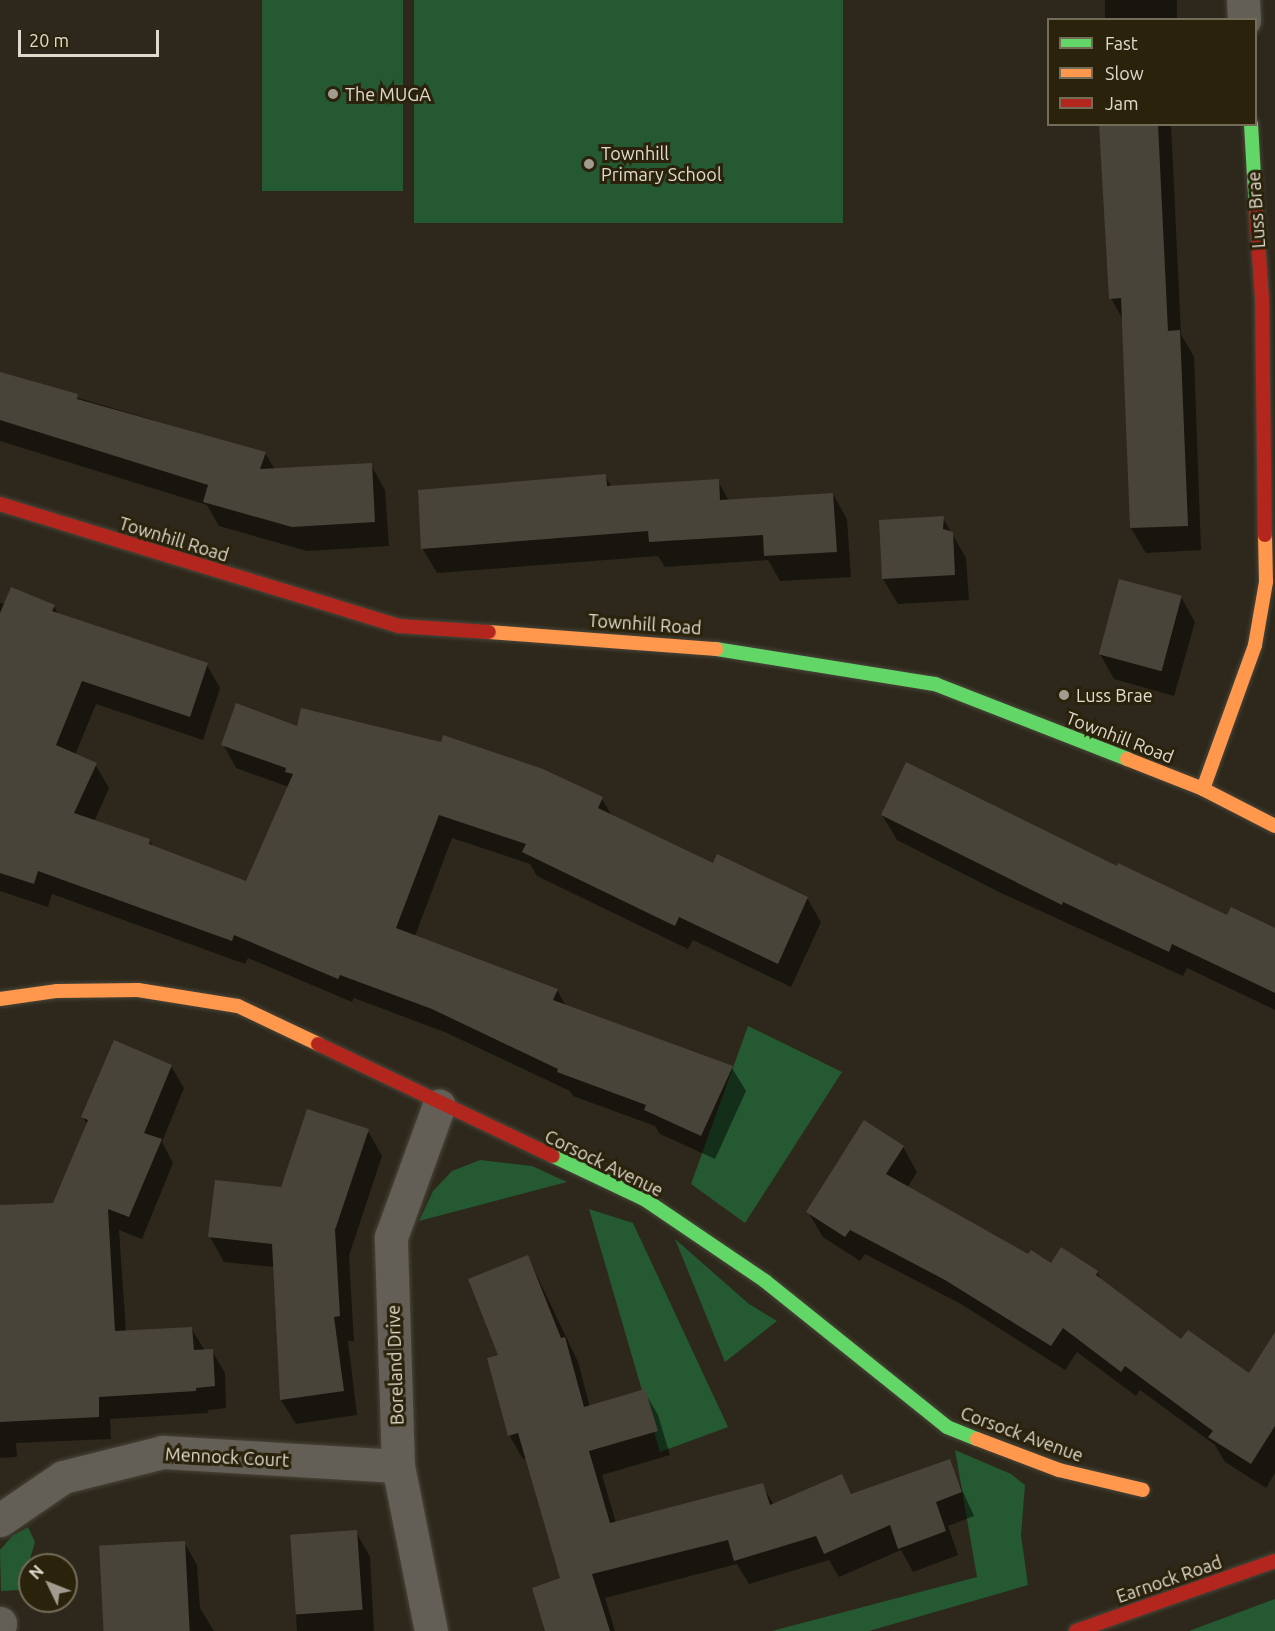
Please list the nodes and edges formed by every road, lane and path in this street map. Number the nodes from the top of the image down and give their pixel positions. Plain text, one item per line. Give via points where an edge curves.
1 (1243, 0) edge
2 (1244, 18) edge
3 (1251, 126) edge
4 (1268, 298) edge
5 (0, 504) edge
6 (1203, 789) junction
7 (1275, 826) edge
8 (0, 999) edge
9 (439, 1105) junction
10 (398, 1466) junction
11 (1143, 1490) dead end
12 (0, 1520) edge
13 (1275, 1561) edge
14 (430, 1631) edge
15 (1076, 1631) edge

1 - 2 street
3 - 4 street, Luss Brae
4 - 6 street, Luss Brae via 1266,582 1255,645
5 - 6 street, Townhill Road via 399,626 694,645 935,684
6 - 7 street, Townhill Road
8 - 9 street, Corsock Avenue via 57,991 138,990 238,1006
9 - 10 street, Boreland Drive via 391,1238
9 - 11 street, Corsock Avenue via 644,1199 765,1281 947,1427 1059,1470
10 - 12 street, Mennock Court via 163,1452 63,1478
10 - 14 street, Boreland Drive
13 - 15 street, Earnock Road

